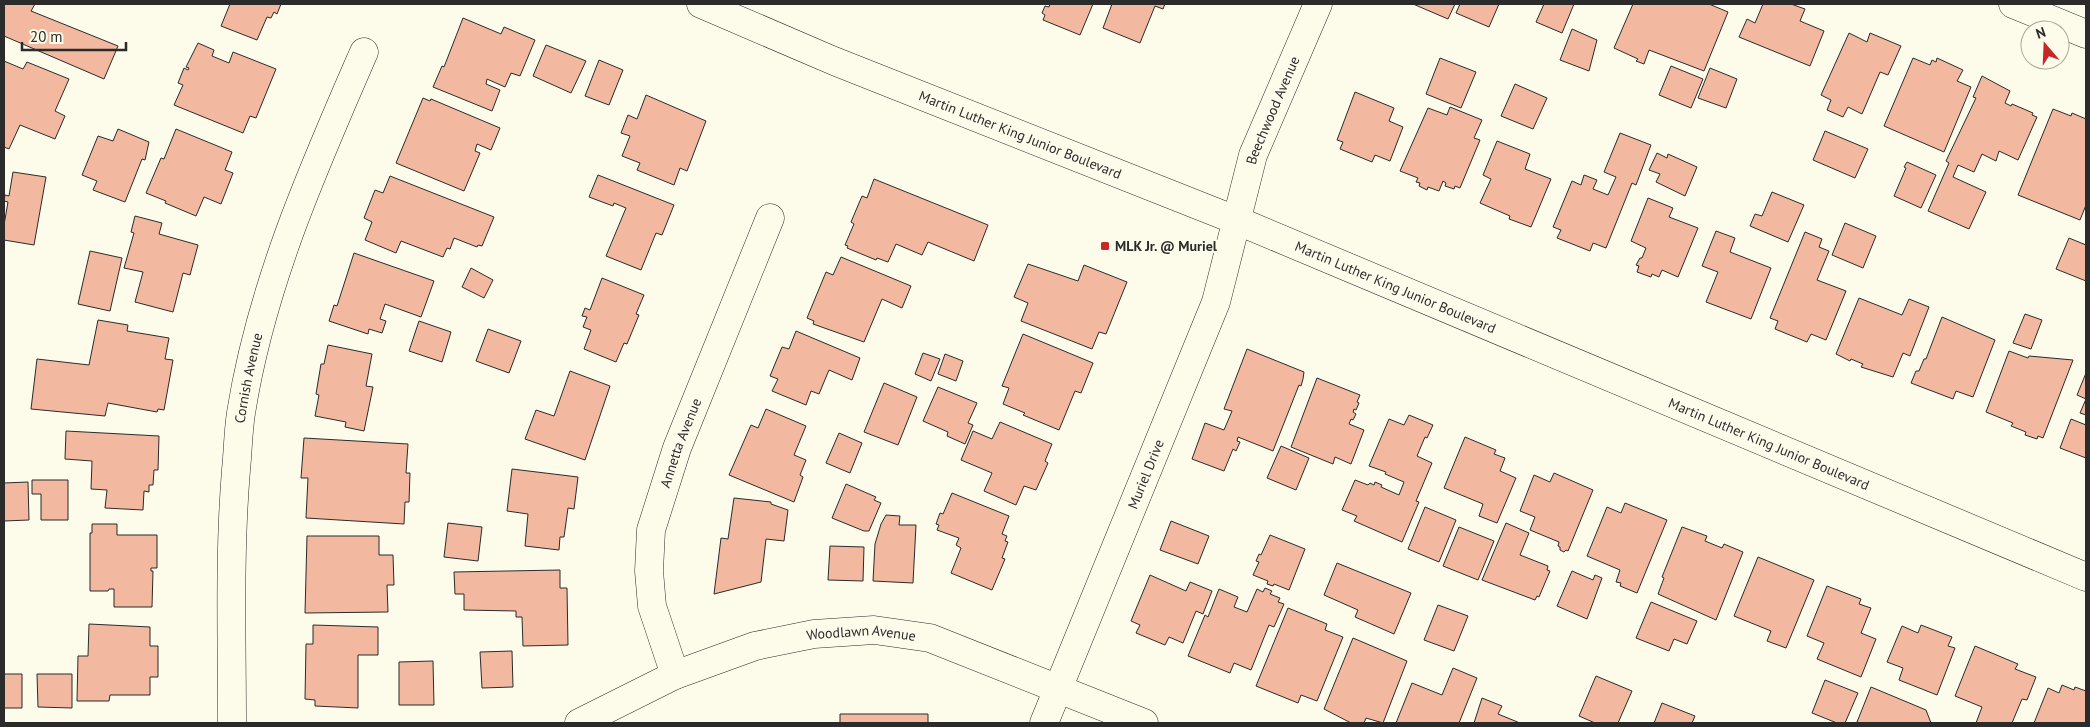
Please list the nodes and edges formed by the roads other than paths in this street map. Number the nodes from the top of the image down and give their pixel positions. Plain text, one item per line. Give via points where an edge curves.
1 (701, 4) edge
2 (1318, 4) edge
3 (2013, 4) edge
4 (2086, 34) edge
5 (364, 52) dead end
6 (770, 218) dead end
7 (1238, 221) junction
8 (2086, 577) edge
9 (675, 675) junction
10 (1058, 688) junction
11 (232, 723) edge
12 (579, 723) edge
13 (1044, 723) edge
14 (1144, 723) edge

1 - 7 street, Martin Luther King Junior Boulevard via 834,61
2 - 7 street, Beechwood Avenue via 1253,155
3 - 4 street
5 - 11 street, Cornish Avenue via 284,246 260,320 241,414 233,513
6 - 9 street, Annetta Avenue via 677,448 651,530 648,571 652,606
7 - 8 street, Martin Luther King Junior Boulevard
7 - 10 street, Muriel Drive via 1216,302
9 - 10 street, Woodlawn Avenue via 755,646 814,634 874,630 930,638
9 - 12 street, Woodlawn Avenue
10 - 13 street, Muriel Drive
10 - 14 street, Woodlawn Avenue

